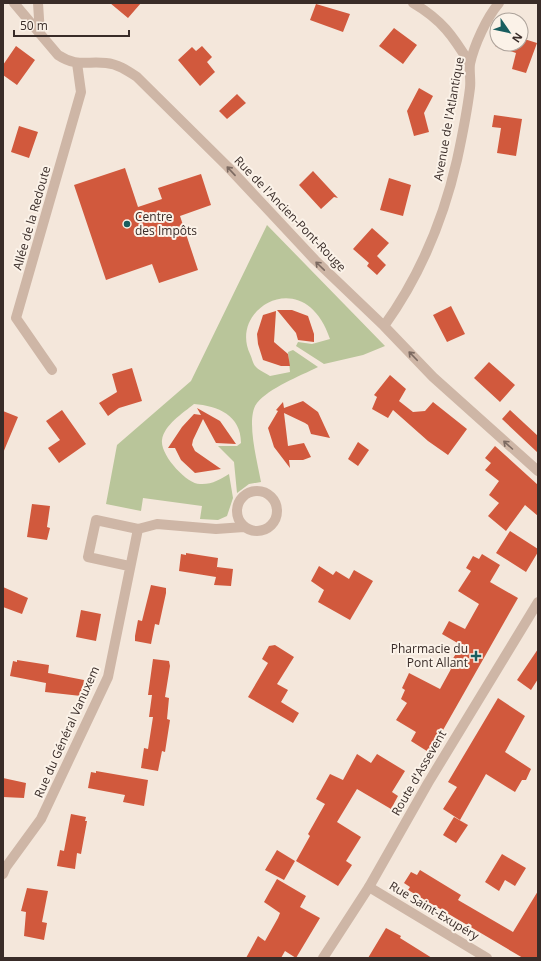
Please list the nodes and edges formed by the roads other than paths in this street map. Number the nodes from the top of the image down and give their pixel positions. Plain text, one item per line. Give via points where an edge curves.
1 (14, 3) edge
2 (38, 3) edge
3 (413, 3) edge
4 (499, 3) edge
5 (40, 34) junction
6 (76, 63) junction
7 (470, 64) junction
8 (384, 326) junction
9 (52, 370) dead end
10 (538, 470) edge
11 (244, 527) junction
12 (138, 529) junction
13 (129, 566) junction
14 (538, 602) edge
15 (3, 874) edge
16 (368, 887) junction
17 (323, 958) edge
18 (486, 958) edge

1 - 5 street, Rue de l'Ancien-Pont-Rouge
2 - 5 street
3 - 7 street via 453,35
4 - 7 street, Avenue de l'Atlantique via 482,31
5 - 6 street, Rue de l'Ancien-Pont-Rouge via 58,55
8 -> 6 street, Rue de l'Ancien-Pont-Rouge via 315,260 228,167 137,77 107,62
6 - 9 street, Allée de la Redoute via 81,92 16,318
7 - 8 street, Avenue de l'Atlantique via 470,88 457,160 446,201 423,263
10 -> 8 street, Rue de l'Ancien-Pont-Rouge via 433,377
11 - 11 street via 255,532 272,525 276,520 277,507 272,497 251,491 241,498 236,510
11 - 12 street via 216,530 157,524
12 - 13 street, Rue du Général Vanuxem
12 - 13 street via 96,520 88,557
13 - 15 street, Rue du Général Vanuxem via 108,677 41,819
14 - 16 street, Route d'Assevent via 430,779
16 - 17 street, Route d'Assevent
16 - 18 street, Rue Saint-Exupéry

